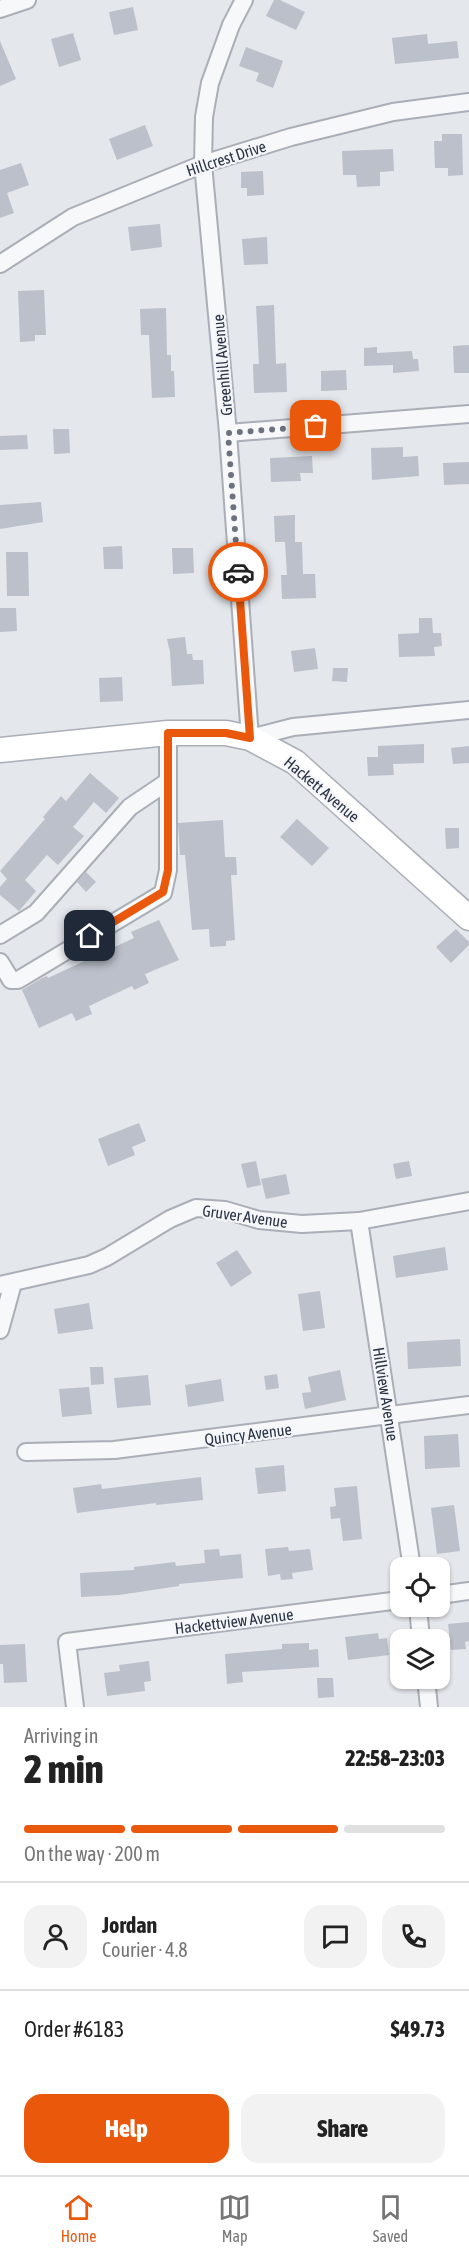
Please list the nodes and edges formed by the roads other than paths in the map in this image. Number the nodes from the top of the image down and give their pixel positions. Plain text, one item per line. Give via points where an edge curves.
1 (27, 0) edge
2 (244, 0) edge
3 (0, 9) edge
4 (469, 102) edge
5 (203, 164) junction
6 (0, 264) edge
7 (469, 414) edge
8 (228, 433) junction
9 (469, 710) edge
10 (168, 733) junction
11 (250, 738) junction
12 (0, 750) edge
13 (167, 782) junction
14 (469, 918) edge
15 (0, 935) edge
16 (0, 962) edge
17 (469, 1200) edge
18 (359, 1221) junction
19 (7, 1284) edge
20 (0, 1330) edge
21 (469, 1405) edge
22 (390, 1416) junction
23 (26, 1452) dead end
24 (410, 1557) edge
25 (469, 1591) edge
26 (450, 1594) edge
27 (390, 1601) edge
28 (427, 1689) edge
29 (75, 1707) edge
30 (429, 1707) edge

1 - 3 street
2 - 5 street, Greenhill Avenue via 210,83 204,117
4 - 5 street, Hillcrest Drive via 393,112
5 - 6 street, Hillcrest Drive via 73,217
5 - 8 street, Greenhill Avenue
7 - 8 street
8 - 11 street, Greenhill Avenue
9 - 11 street via 293,727
10 - 11 main road, Hackett Avenue via 226,733
10 - 12 main road, Hackett Avenue
10 - 13 street
11 - 14 main road, Hackett Avenue via 295,762
13 - 15 street via 117,820 36,913
13 - 16 street via 168,870 163,892 18,980 11,980
17 - 18 street, Gruver Avenue
18 - 19 street, Gruver Avenue via 302,1224 196,1208 89,1265
18 - 22 street, Hillview Avenue
19 - 20 street
21 - 22 street, Quincy Avenue
22 - 23 street, Quincy Avenue via 114,1450
22 - 24 street, Hillview Avenue
25 - 26 street
27 - 29 street, Hackettview Avenue via 67,1642
28 - 30 street

